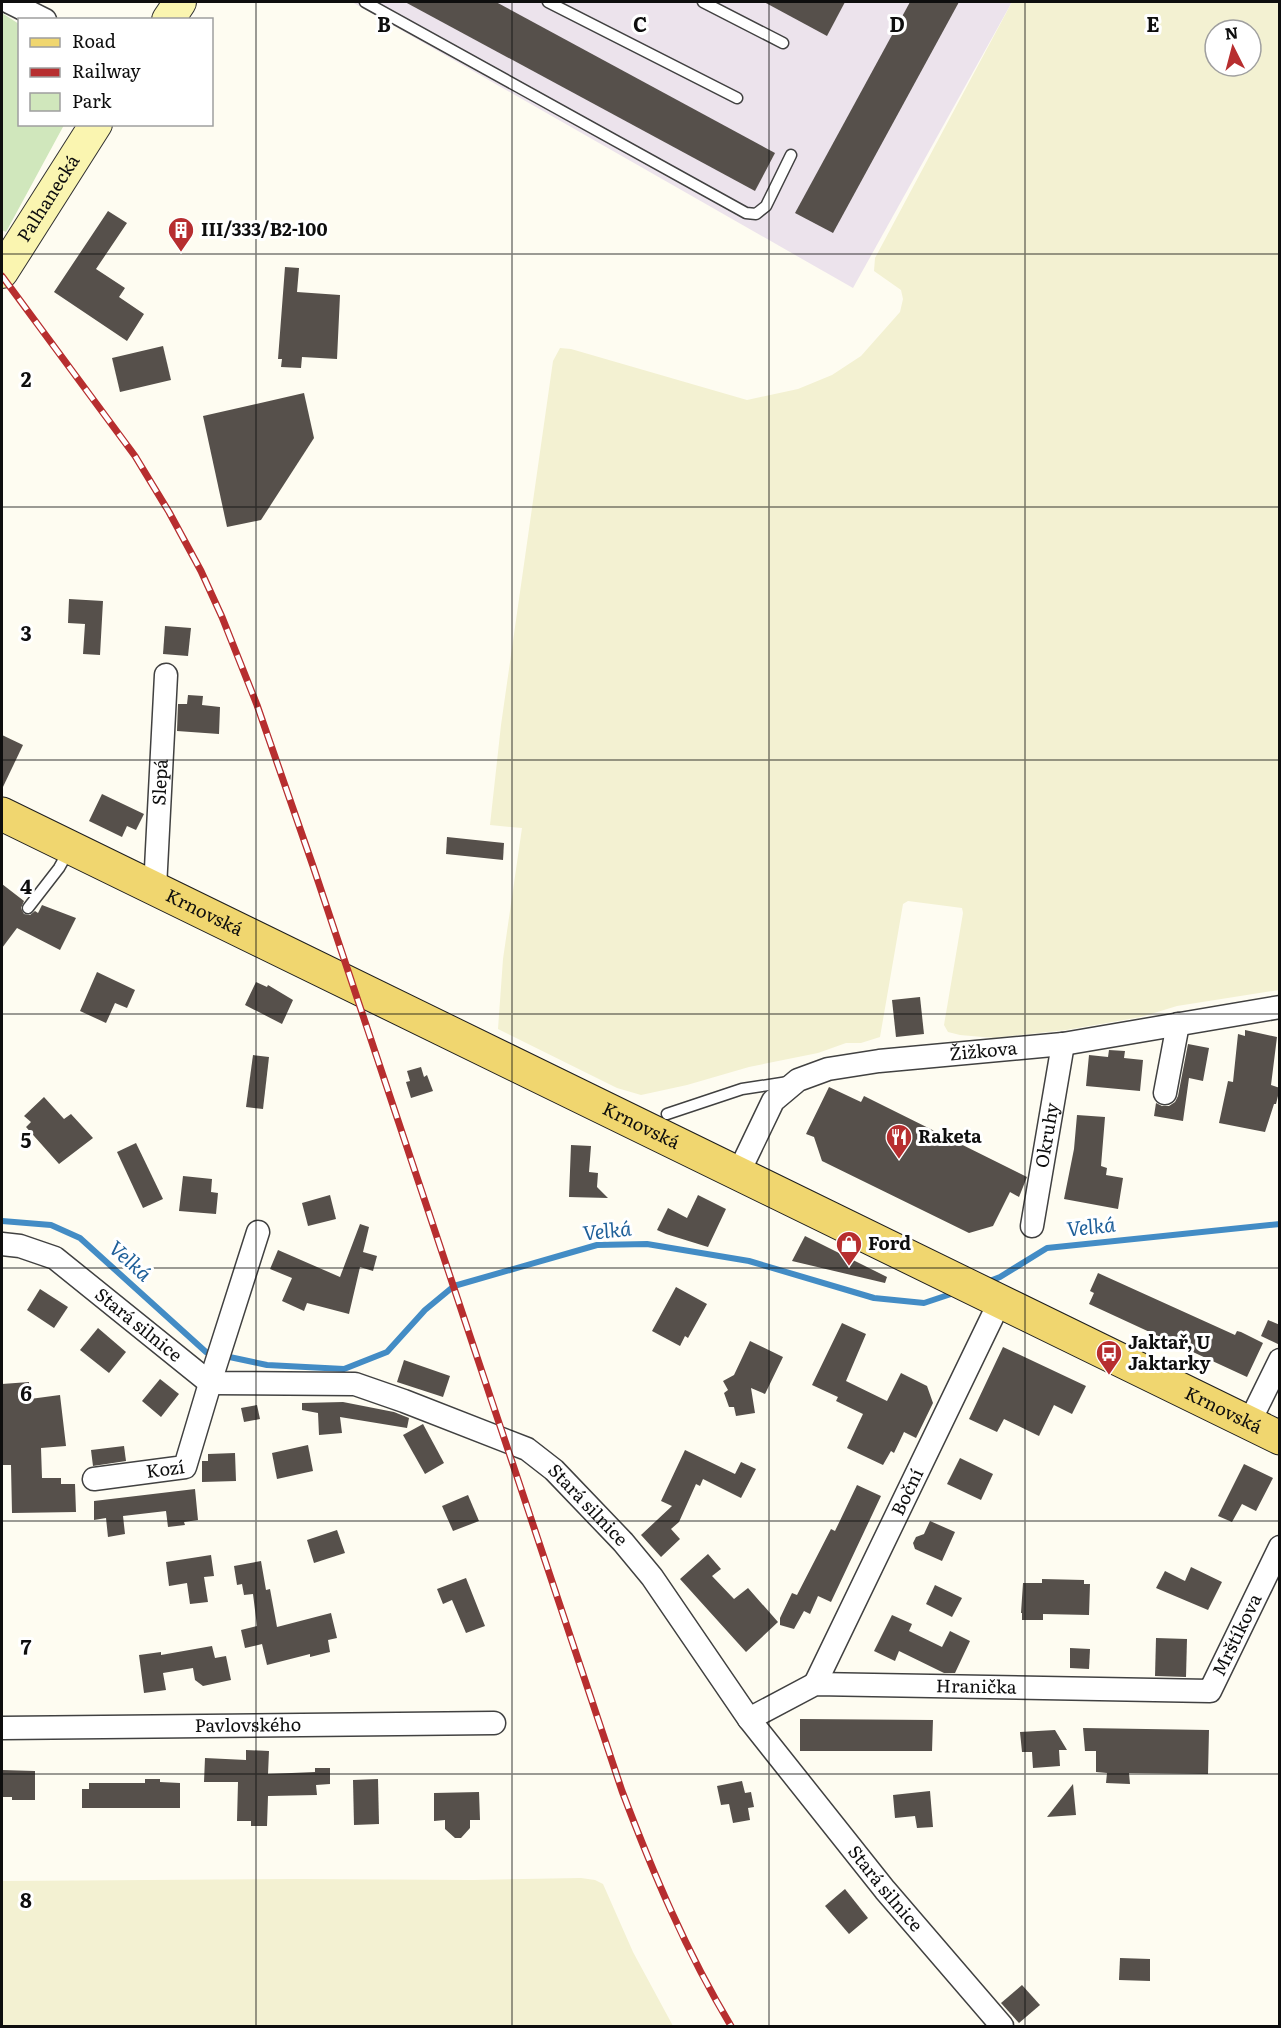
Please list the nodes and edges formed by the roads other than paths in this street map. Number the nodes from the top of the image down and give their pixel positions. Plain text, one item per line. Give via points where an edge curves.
1 (9, 2) edge
2 (180, 2) edge
3 (365, 2) edge
4 (548, 2) edge
5 (703, 2) edge
6 (41, 18) edge
7 (169, 18) edge
8 (783, 43) dead end
9 (737, 98) dead end
10 (95, 126) edge
11 (791, 155) dead end
12 (2, 272) edge
13 (166, 675) dead end
14 (2, 813) edge
15 (71, 847) junction
16 (155, 888) junction
17 (28, 908) dead end
18 (1280, 1007) edge
19 (1178, 1024) junction
20 (1064, 1044) junction
21 (798, 1080) junction
22 (1165, 1093) dead end
23 (667, 1114) dead end
24 (738, 1174) junction
25 (1032, 1226) dead end
26 (258, 1232) dead end
27 (2, 1244) edge
28 (1000, 1301) junction
29 (1280, 1360) edge
30 (214, 1368) junction
31 (1249, 1423) junction
32 (1280, 1438) edge
33 (94, 1479) dead end
34 (1280, 1547) edge
35 (815, 1684) junction
36 (1210, 1691) joint
37 (749, 1719) junction
38 (494, 1723) dead end
39 (2, 1728) edge
40 (1002, 2026) edge

1 - 6 street
2 - 7 street
3 - 11 lane via 746,213 756,214 766,206
4 - 9 lane
5 - 8 lane
10 - 12 street, Palhanecká
13 - 16 street, Slepá
14 - 15 main road, Krnovská
15 - 16 main road, Krnovská
15 - 17 lane
16 - 24 main road, Krnovská
18 - 19 street, Žižkova
19 - 20 street, Žižkova
19 - 22 street
20 - 21 street, Žižkova via 879,1061 828,1069
20 - 25 street, Okruhy
21 - 23 lane via 742,1089
21 - 24 street, Žižkova via 773,1101
24 - 28 main road, Krnovská
26 - 30 street
27 - 30 street, Stará silnice via 55,1258
28 - 31 main road, Krnovská
28 - 35 street, Boční
29 - 31 street
30 - 33 street, Kozí via 185,1467
30 - 37 street, Stará silnice via 355,1384 527,1449 582,1498 652,1577
31 - 32 main road, Krnovská
34 - 36 street, Mrštíkova
35 - 36 street, Hranička
35 - 37 street, Hranička
37 - 40 street, Stará silnice via 885,1890
38 - 39 street, Pavlovského

